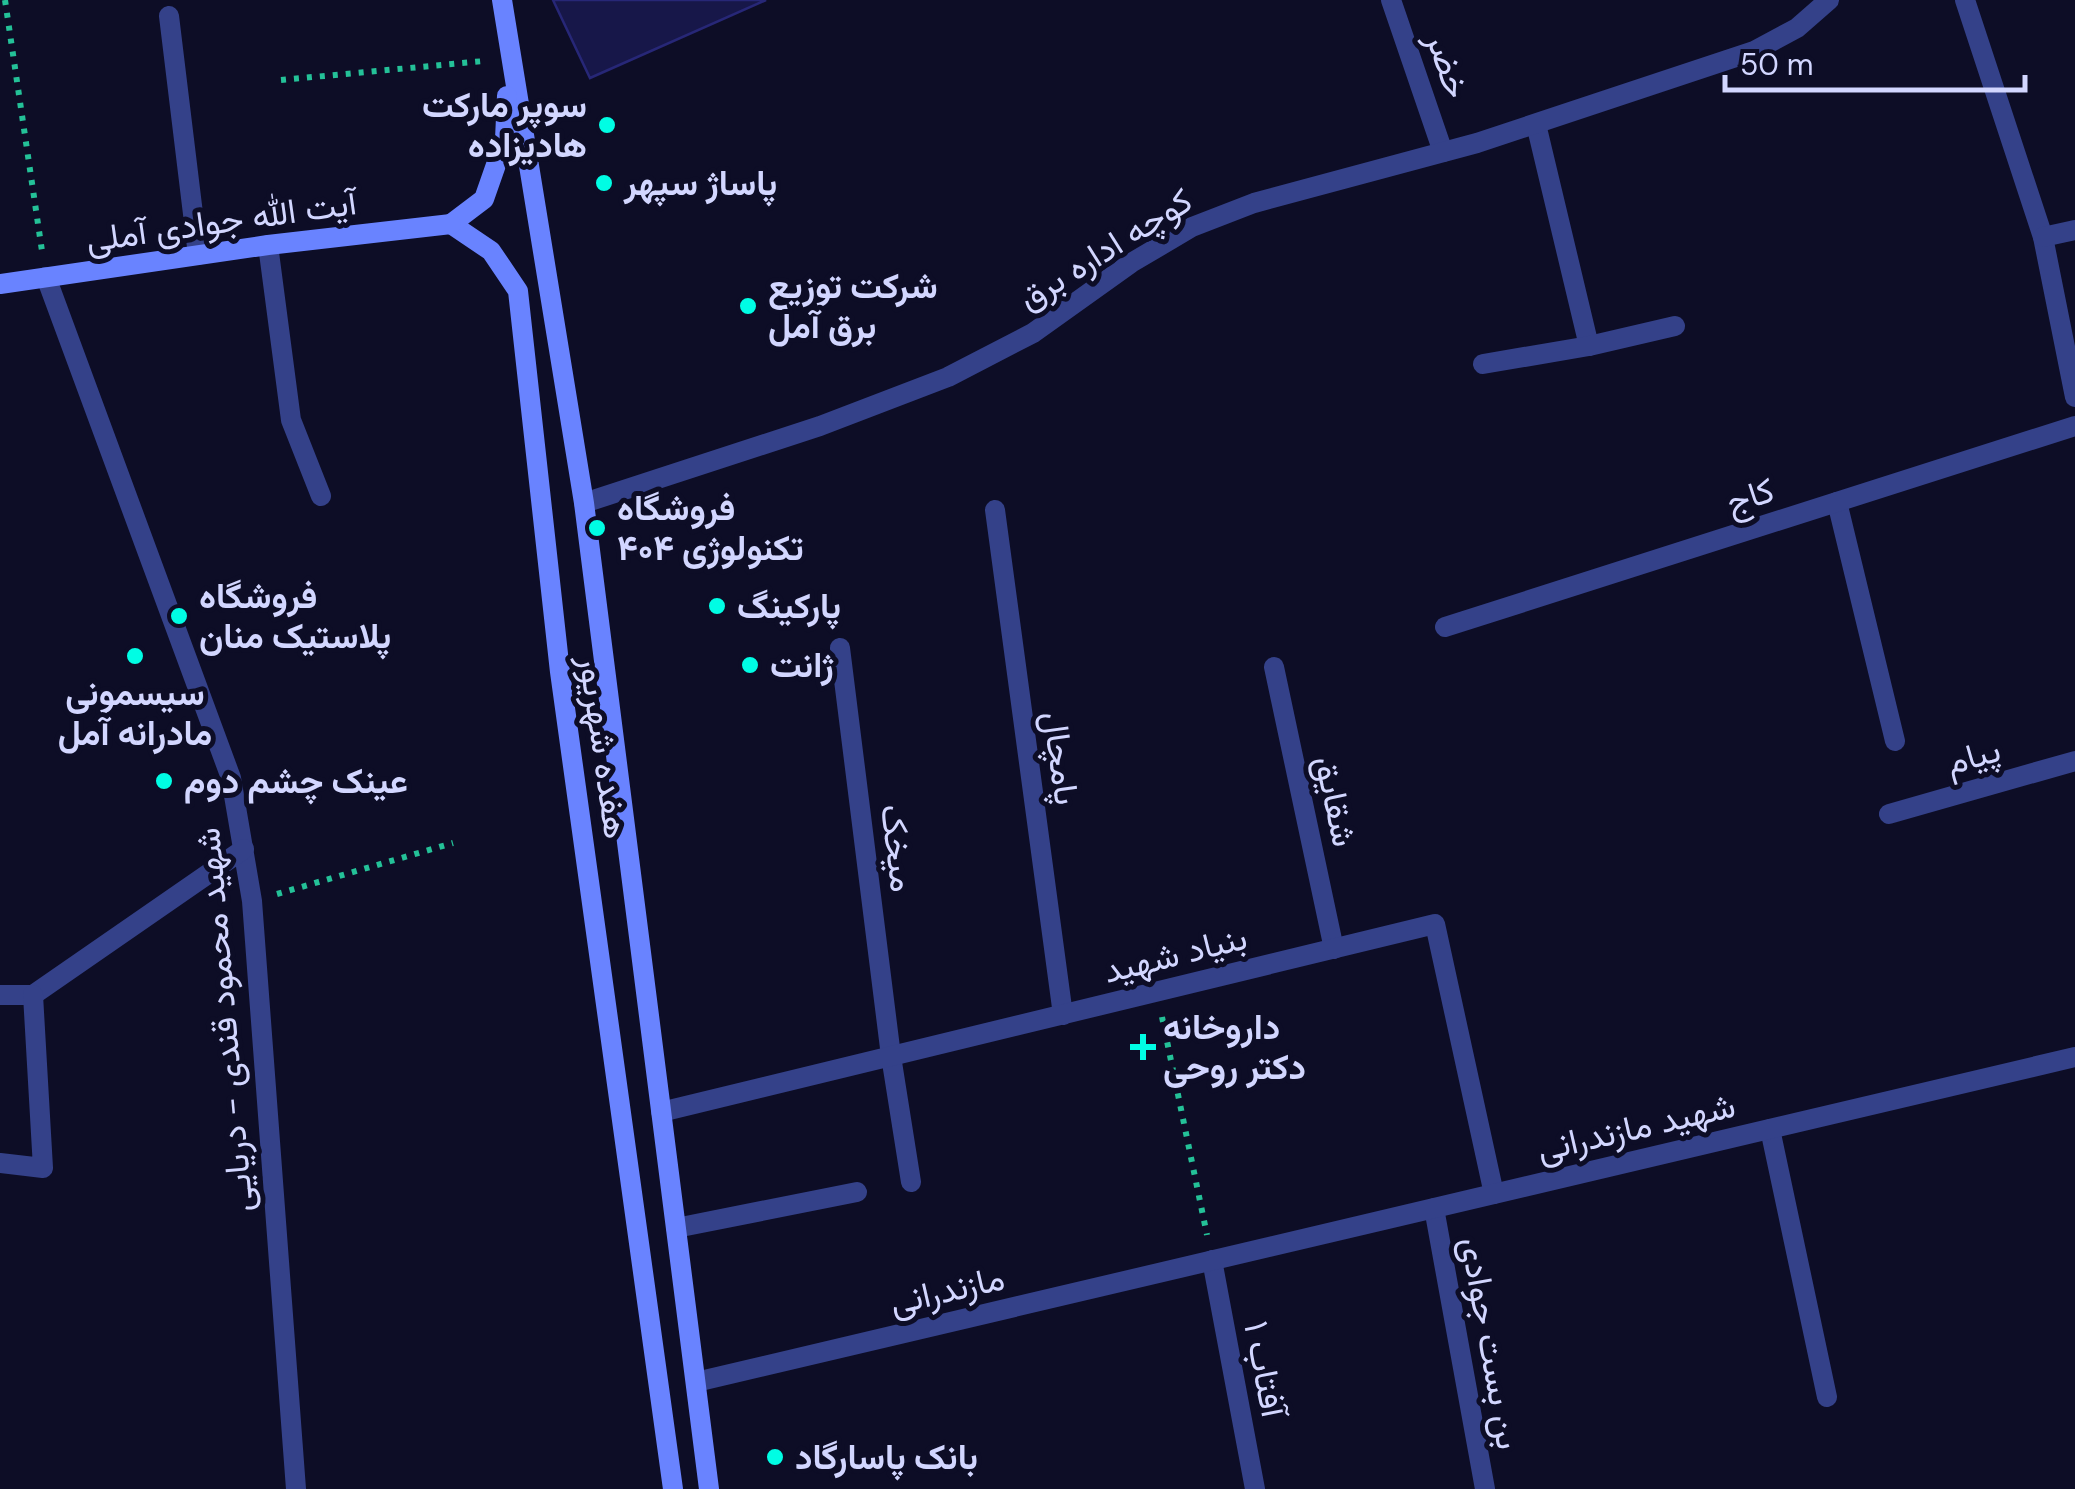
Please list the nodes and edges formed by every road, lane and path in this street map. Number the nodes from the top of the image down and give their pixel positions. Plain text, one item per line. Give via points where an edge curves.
1 (5, 0) edge
2 (502, 0) edge
3 (1390, 0) edge
4 (1829, 0) edge
5 (1965, 0) edge
6 (169, 16) dead end
7 (509, 59) junction
8 (281, 80) dead end
9 (1536, 124) junction
10 (1443, 152) junction
11 (452, 224) junction
12 (2075, 230) edge
13 (2042, 237) junction
14 (268, 244) junction
15 (198, 255) junction
16 (46, 278) junction
17 (0, 284) edge
18 (1676, 326) dead end
19 (1589, 346) junction
20 (1483, 364) dead end
21 (2075, 398) edge
22 (2075, 426) edge
23 (321, 496) dead end
24 (1838, 502) junction
25 (584, 503) junction
26 (995, 510) dead end
27 (1445, 627) dead end
28 (840, 648) dead end
29 (1274, 667) dead end
30 (1895, 741) dead end
31 (2075, 761) edge
32 (1889, 814) dead end
33 (453, 843) dead end
34 (244, 850) junction
35 (252, 901) junction
36 (1334, 948) junction
37 (1157, 992) junction
38 (32, 995) junction
39 (0, 996) edge
40 (1062, 1014) junction
41 (891, 1056) junction
42 (2075, 1058) edge
43 (661, 1112) junction
44 (1770, 1129) junction
45 (0, 1164) edge
46 (911, 1182) dead end
47 (856, 1192) dead end
48 (1494, 1194) junction
49 (1434, 1208) junction
50 (676, 1228) junction
51 (1212, 1260) junction
52 (696, 1382) junction
53 (1827, 1397) dead end
54 (296, 1489) edge
55 (672, 1489) edge
56 (709, 1489) edge
57 (1254, 1489) edge
58 (1485, 1489) edge

1 - 16 path
2 - 7 main road, هفده شهریور
3 - 10 street, خضر
4 - 9 street, کوچه اداره برق via 1797,28 1754,51
5 - 13 street
6 - 15 street
7 - 8 path
7 - 11 main road, هفده شهریور via 505,139 484,199
7 - 25 main road, هفده شهریور
9 - 10 street, کوچه اداره برق
9 - 19 street
10 - 25 street, کوچه اداره برق via 1254,203 1192,227 1033,333 948,377
11 - 14 main road, آیت الله جوادی آملی
11 - 55 main road, هفده شهریور via 491,251 518,291 560,672
12 - 13 street
13 - 21 street
14 - 15 main road, آیت الله جوادی آملی
14 - 23 street via 291,420
15 - 16 main road, آیت الله جوادی آملی
16 - 17 main road, آیت الله جوادی آملی
16 - 34 street, شهید محمود قندی - دریایی via 230,778
18 - 19 street
19 - 20 street
22 - 24 street, کاج
24 - 27 street, کاج
24 - 30 street
25 - 43 main road, هفده شهریور
26 - 40 street, پامچال
28 - 41 street, میخک
29 - 36 street, شقایق
31 - 32 street, پیام
33 - 35 path
34 - 35 street, شهید محمود قندی - دریایی
34 - 38 street
35 - 54 street, شهید محمود قندی - دریایی
36 - 37 street, بنیاد شهید
36 - 48 street, بنیاد شهید via 1435,924
37 - 40 street, بنیاد شهید
37 - 51 path
38 - 39 street
38 - 45 street via 43,1168
40 - 41 street, بنیاد شهید
41 - 43 street, بنیاد شهید
41 - 46 street, میخک
42 - 44 street, شهید مازندرانی
43 - 50 main road, هفده شهریور
44 - 48 street, شهید مازندرانی
44 - 53 street
47 - 50 street
48 - 49 street, شهید مازندرانی
49 - 51 street, شهید مازندرانی
49 - 58 street, بن بست جوادی
50 - 52 main road, هفده شهریور
51 - 52 street, مازندرانی
51 - 57 street, آفتاب ۱
52 - 56 main road, هفده شهریور

